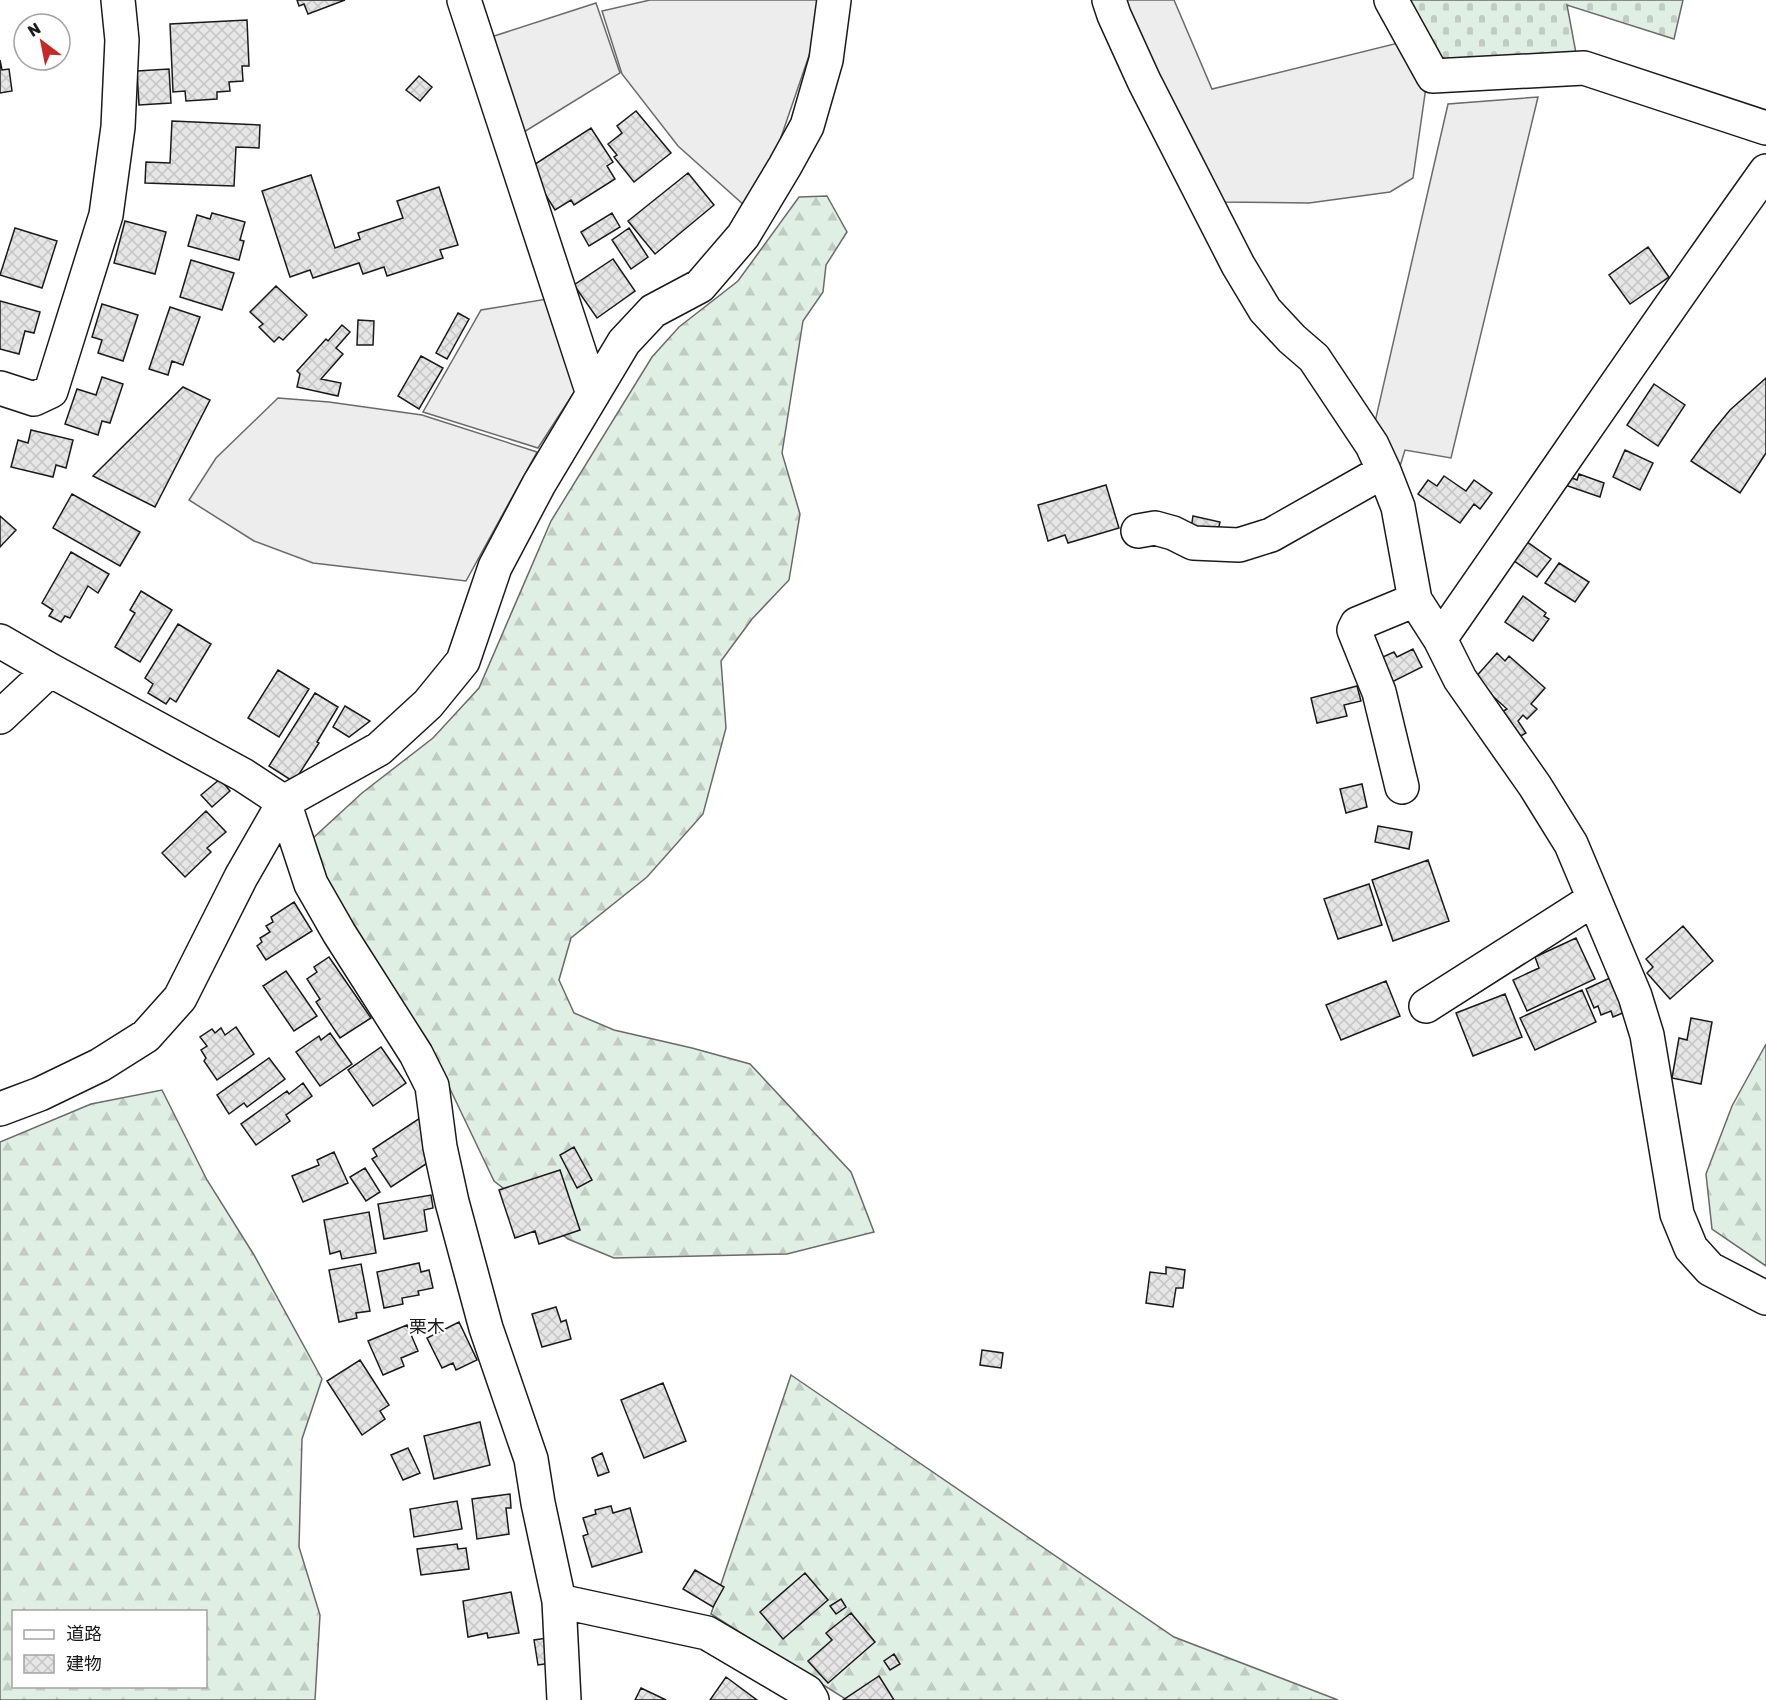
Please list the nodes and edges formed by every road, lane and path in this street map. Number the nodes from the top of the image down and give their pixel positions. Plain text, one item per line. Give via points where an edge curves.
1 (118, 0) edge
2 (464, 0) edge
3 (834, 0) edge
4 (1109, 0) edge
5 (1391, 0) edge
6 (1766, 128) edge
7 (1766, 171) edge
8 (0, 388) edge
9 (593, 394) junction
10 (1384, 471) junction
11 (1138, 531) dead end
12 (1415, 600) junction
13 (1440, 639) junction
14 (0, 641) edge
15 (50, 670) junction
16 (0, 717) edge
17 (1402, 787) dead end
18 (284, 802) junction
19 (1594, 899) junction
20 (1426, 1006) dead end
21 (0, 1109) edge
22 (1766, 1298) edge
23 (559, 1601) junction
24 (564, 1700) edge
25 (812, 1700) edge

1 - 8 street via 122,40 118,127 106,215 51,390 34,399
2 - 9 street
3 - 9 street via 826,60 807,126 742,236 700,286 653,311 624,342
4 - 10 street via 1144,81 1238,265 1265,310 1314,358 1372,445
5 - 6 street via 1433,76 1584,68
7 - 13 street
9 - 18 street via 495,567 463,661 428,704 379,749
10 - 11 street via 1270,535 1239,545 1193,543 1155,528
10 - 12 street via 1398,507
12 - 13 street
12 - 17 street via 1358,624 1354,630 1379,692
13 - 19 street via 1460,679 1571,844
14 - 15 street
15 - 16 street
15 - 18 street via 243,775
18 - 21 street via 180,998 146,1036 99,1065
18 - 23 street via 311,884 432,1086 452,1202 486,1328 531,1459
19 - 20 street
19 - 22 street via 1647,1035 1677,1214 1691,1248 1710,1269
23 - 24 street
23 - 25 street via 707,1633 807,1692

